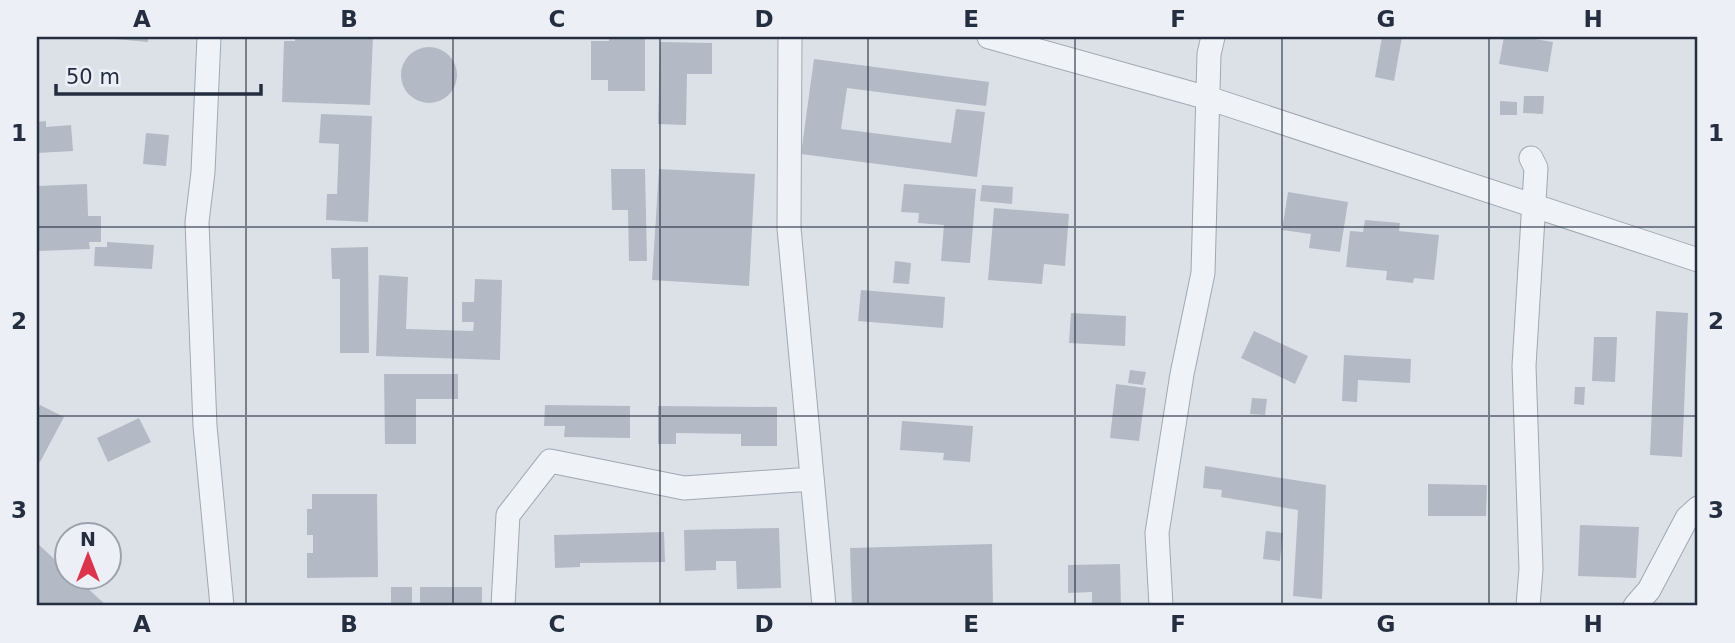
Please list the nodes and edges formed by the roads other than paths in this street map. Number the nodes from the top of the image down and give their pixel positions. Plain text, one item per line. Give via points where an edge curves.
1 (209, 37) edge
2 (790, 37) edge
3 (989, 37) edge
4 (1213, 37) edge
5 (1208, 98) junction
6 (1531, 158) dead end
7 (1534, 204) junction
8 (1698, 260) edge
9 (812, 479) junction
10 (1698, 508) edge
11 (222, 606) edge
12 (503, 606) edge
13 (824, 606) edge
14 (1161, 606) edge
15 (1528, 606) edge
16 (1635, 606) edge

1 - 11 street via 197,222 205,426
2 - 9 street via 789,228
3 - 5 street
4 - 5 street
5 - 7 street
5 - 14 street via 1203,273 1157,533
6 - 7 street via 1536,168
7 - 8 street
7 - 15 street via 1524,366 1531,569
9 - 12 street via 684,488 550,461 508,515
9 - 13 street
10 - 16 street via 1687,518 1649,590

